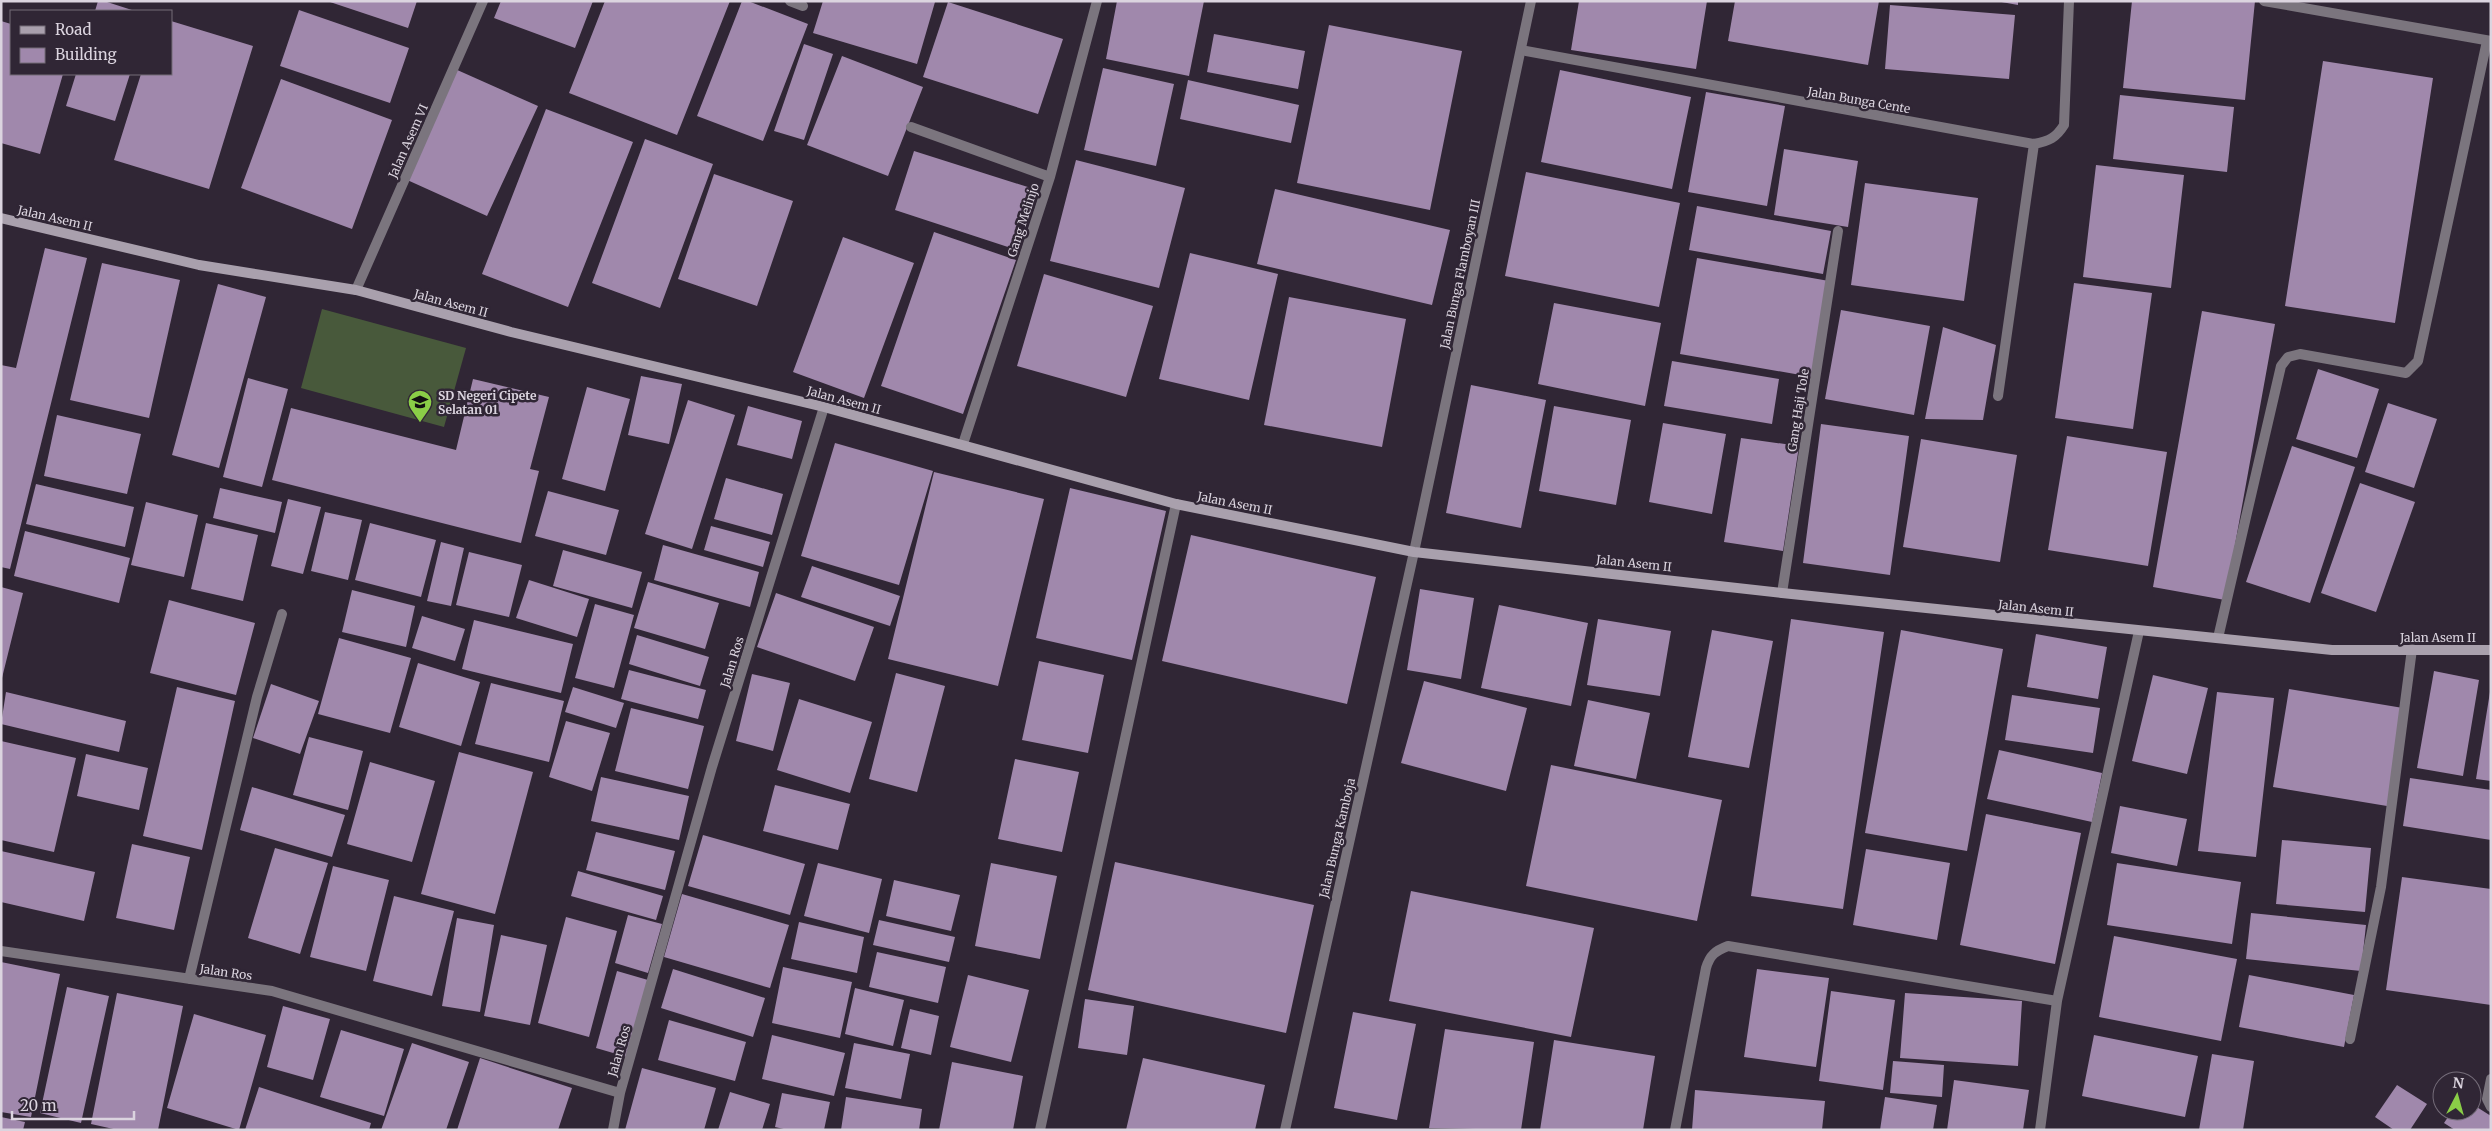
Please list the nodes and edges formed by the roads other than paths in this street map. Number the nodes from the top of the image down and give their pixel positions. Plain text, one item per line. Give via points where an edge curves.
1 (483, 1) edge
2 (790, 1) edge
3 (1096, 1) edge
4 (1531, 1) edge
5 (2069, 1) edge
6 (2264, 1) edge
7 (803, 6) dead end
8 (2489, 41) edge
9 (1521, 50) junction
10 (911, 126) dead end
11 (2034, 144) junction
12 (1050, 177) junction
13 (1, 218) edge
14 (1838, 231) dead end
15 (356, 290) junction
16 (1998, 396) dead end
17 (824, 407) junction
18 (963, 444) junction
19 (1176, 504) junction
20 (1414, 552) junction
21 (1782, 593) junction
22 (282, 614) dead end
23 (2139, 632) junction
24 (2218, 638) junction
25 (2412, 649) junction
26 (2491, 650) edge
27 (1, 951) edge
28 (189, 979) junction
29 (2057, 1002) junction
30 (2350, 1039) dead end
31 (2491, 1079) edge
32 (620, 1093) junction
33 (2491, 1107) edge
34 (613, 1130) edge
35 (1040, 1130) edge
36 (1285, 1130) edge
37 (1675, 1130) edge
38 (2040, 1130) edge

1 - 15 street, Jalan Asem VI
2 - 7 street
3 - 12 street, Gang Melinjo
4 - 9 street, Jalan Bunga Flamboyan III
5 - 11 street via 2064,125 2050,141
6 - 8 street
8 - 24 street via 2418,361 2406,373 2300,354 2288,357 2281,366
9 - 11 street, Jalan Bunga Cente
9 - 20 street, Jalan Bunga Flamboyan III
10 - 12 street
11 - 16 street
12 - 18 street, Gang Melinjo
13 - 15 street, Jalan Asem II via 199,264
14 - 21 street, Gang Haji Tole
15 - 17 street, Jalan Asem II via 511,332
17 - 18 street, Jalan Asem II
17 - 32 street, Jalan Ros via 712,767
18 - 19 street, Jalan Asem II
19 - 20 street, Jalan Asem II
19 - 35 street
20 - 21 street, Jalan Asem II
20 - 36 street, Jalan Bunga Kamboja
21 - 23 street, Jalan Asem II
22 - 28 street via 257,697
23 - 24 street, Jalan Asem II
23 - 29 street
24 - 25 street, Jalan Asem II via 2332,650
25 - 26 street, Jalan Asem II
25 - 30 street via 2381,887
27 - 28 street, Jalan Ros
28 - 32 street, Jalan Ros via 272,991
29 - 37 street via 1728,946 1722,948 1709,957 1706,968
29 - 38 street
31 - 33 street via 2487,1099
32 - 34 street

